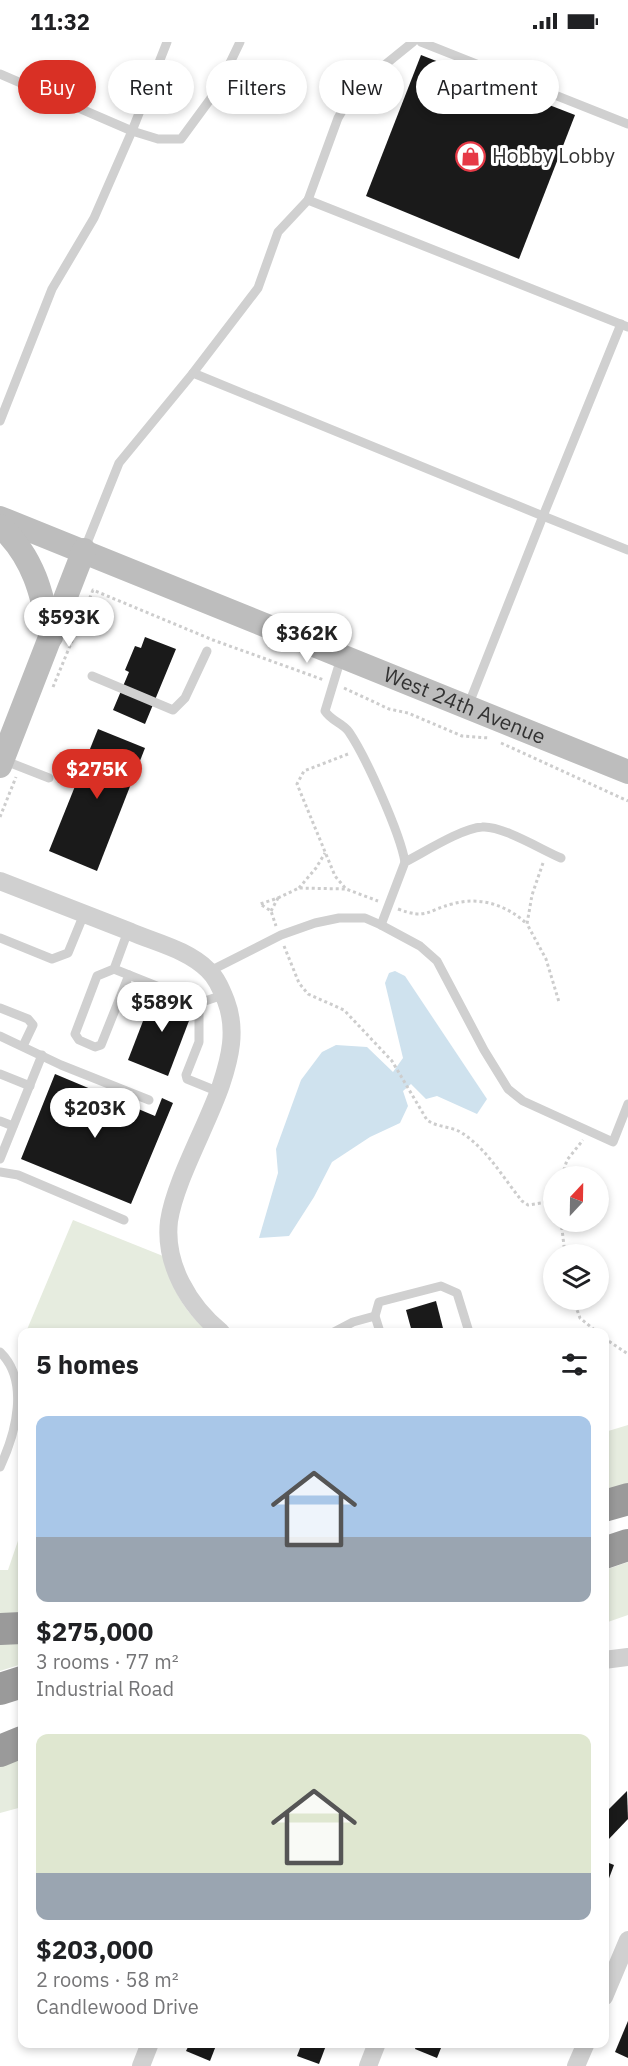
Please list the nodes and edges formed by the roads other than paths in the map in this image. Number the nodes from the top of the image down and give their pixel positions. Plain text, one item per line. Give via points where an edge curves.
1 (167, 42) edge
2 (240, 42) edge
3 (413, 42) edge
4 (421, 42) edge
5 (0, 74) edge
6 (628, 124) edge
7 (132, 131) junction
8 (308, 200) junction
9 (625, 326) edge
10 (193, 373) junction
11 (0, 421) edge
12 (543, 516) junction
13 (0, 518) edge
14 (0, 526) edge
15 (84, 550) junction
16 (628, 550) edge
17 (51, 637) junction
18 (207, 651) dead end
19 (342, 656) junction
20 (92, 676) dead end
21 (467, 708) junction
22 (6, 758) edge
23 (628, 772) edge
24 (49, 778) dead end
25 (561, 858) dead end
26 (405, 862) junction
27 (0, 883) edge
28 (84, 914) junction
29 (381, 925) junction
30 (128, 931) junction
31 (0, 938) edge
32 (114, 969) junction
33 (210, 971) junction
34 (129, 975) junction
35 (223, 995) junction
36 (199, 1003) junction
37 (0, 1008) edge
38 (0, 1036) edge
39 (23, 1046) junction
40 (42, 1055) junction
41 (0, 1074) edge
42 (30, 1086) junction
43 (219, 1092) junction
44 (149, 1100) dead end
45 (628, 1104) edge
46 (0, 1121) edge
47 (13, 1126) junction
48 (0, 1159) edge
49 (0, 1172) edge
50 (124, 1220) dead end
51 (375, 1316) junction
52 (215, 1328) edge
53 (342, 1328) edge
54 (379, 1328) edge
55 (468, 1328) edge
56 (0, 1352) edge
57 (0, 1467) edge
58 (628, 1499) edge
59 (609, 1505) edge
60 (628, 1545) edge
61 (609, 1551) edge
62 (18, 1628) edge
63 (0, 1629) edge
64 (628, 1656) edge
65 (609, 1659) edge
66 (18, 1683) edge
67 (0, 1689) edge
68 (18, 1728) edge
69 (0, 1733) edge
70 (18, 1744) edge
71 (0, 1751) edge
72 (628, 1940) edge
73 (609, 1985) edge
74 (148, 2048) edge
75 (375, 2048) edge
76 (584, 2048) edge
77 (141, 2066) edge
78 (368, 2066) edge
79 (576, 2066) edge

1 - 7 lane
2 - 7 lane via 217,90 181,139 158,139
3 - 8 lane via 355,89 338,118
4 - 6 lane
5 - 7 lane
7 - 11 lane via 94,218 52,289
8 - 9 lane
8 - 10 lane via 278,232 258,288
9 - 12 lane
10 - 12 lane
10 - 15 lane via 119,463
12 - 16 lane
12 - 21 lane
13 - 15 street, West 24th Avenue
14 - 17 street via 15,540 32,567
15 - 17 street
15 - 19 street, West 24th Avenue
17 - 22 street
18 - 20 lane via 185,698 173,710
19 - 21 street, West 24th Avenue
19 - 26 lane via 325,711 330,719 347,729 360,750
21 - 23 street, West 24th Avenue
22 - 24 lane
25 - 26 lane via 497,829 482,827
26 - 29 lane
27 - 28 street
28 - 30 street
28 - 31 lane via 68,953 52,959
29 - 33 lane via 365,918 315,923
29 - 45 lane via 420,946 437,961 484,1050 508,1089 523,1101 612,1142
30 - 32 lane
30 - 33 street via 178,951
32 - 34 lane
32 - 34 lane via 97,976 75,1034 95,1047 101,1045
33 - 35 street
34 - 36 lane
35 - 36 lane
35 - 43 street via 233,1037
36 - 43 lane via 199,1042 186,1075 187,1079
37 - 39 lane via 28,1019 33,1025
38 - 39 lane
39 - 40 lane
40 - 42 lane
40 - 44 lane
41 - 42 lane
42 - 47 lane
43 - 52 street via 169,1221 170,1249 186,1293 202,1317
46 - 47 lane
47 - 48 lane
49 - 50 lane via 18,1174
51 - 53 lane
51 - 54 lane
51 - 55 lane via 379,1302 441,1287 457,1293
56 - 57 lane via 9,1361 18,1388 12,1434
58 - 59 highway
60 - 61 highway
62 - 63 highway
64 - 65 street
66 - 67 highway
68 - 69 highway
70 - 71 highway
72 - 73 street
74 - 77 street
75 - 78 street
76 - 79 street

